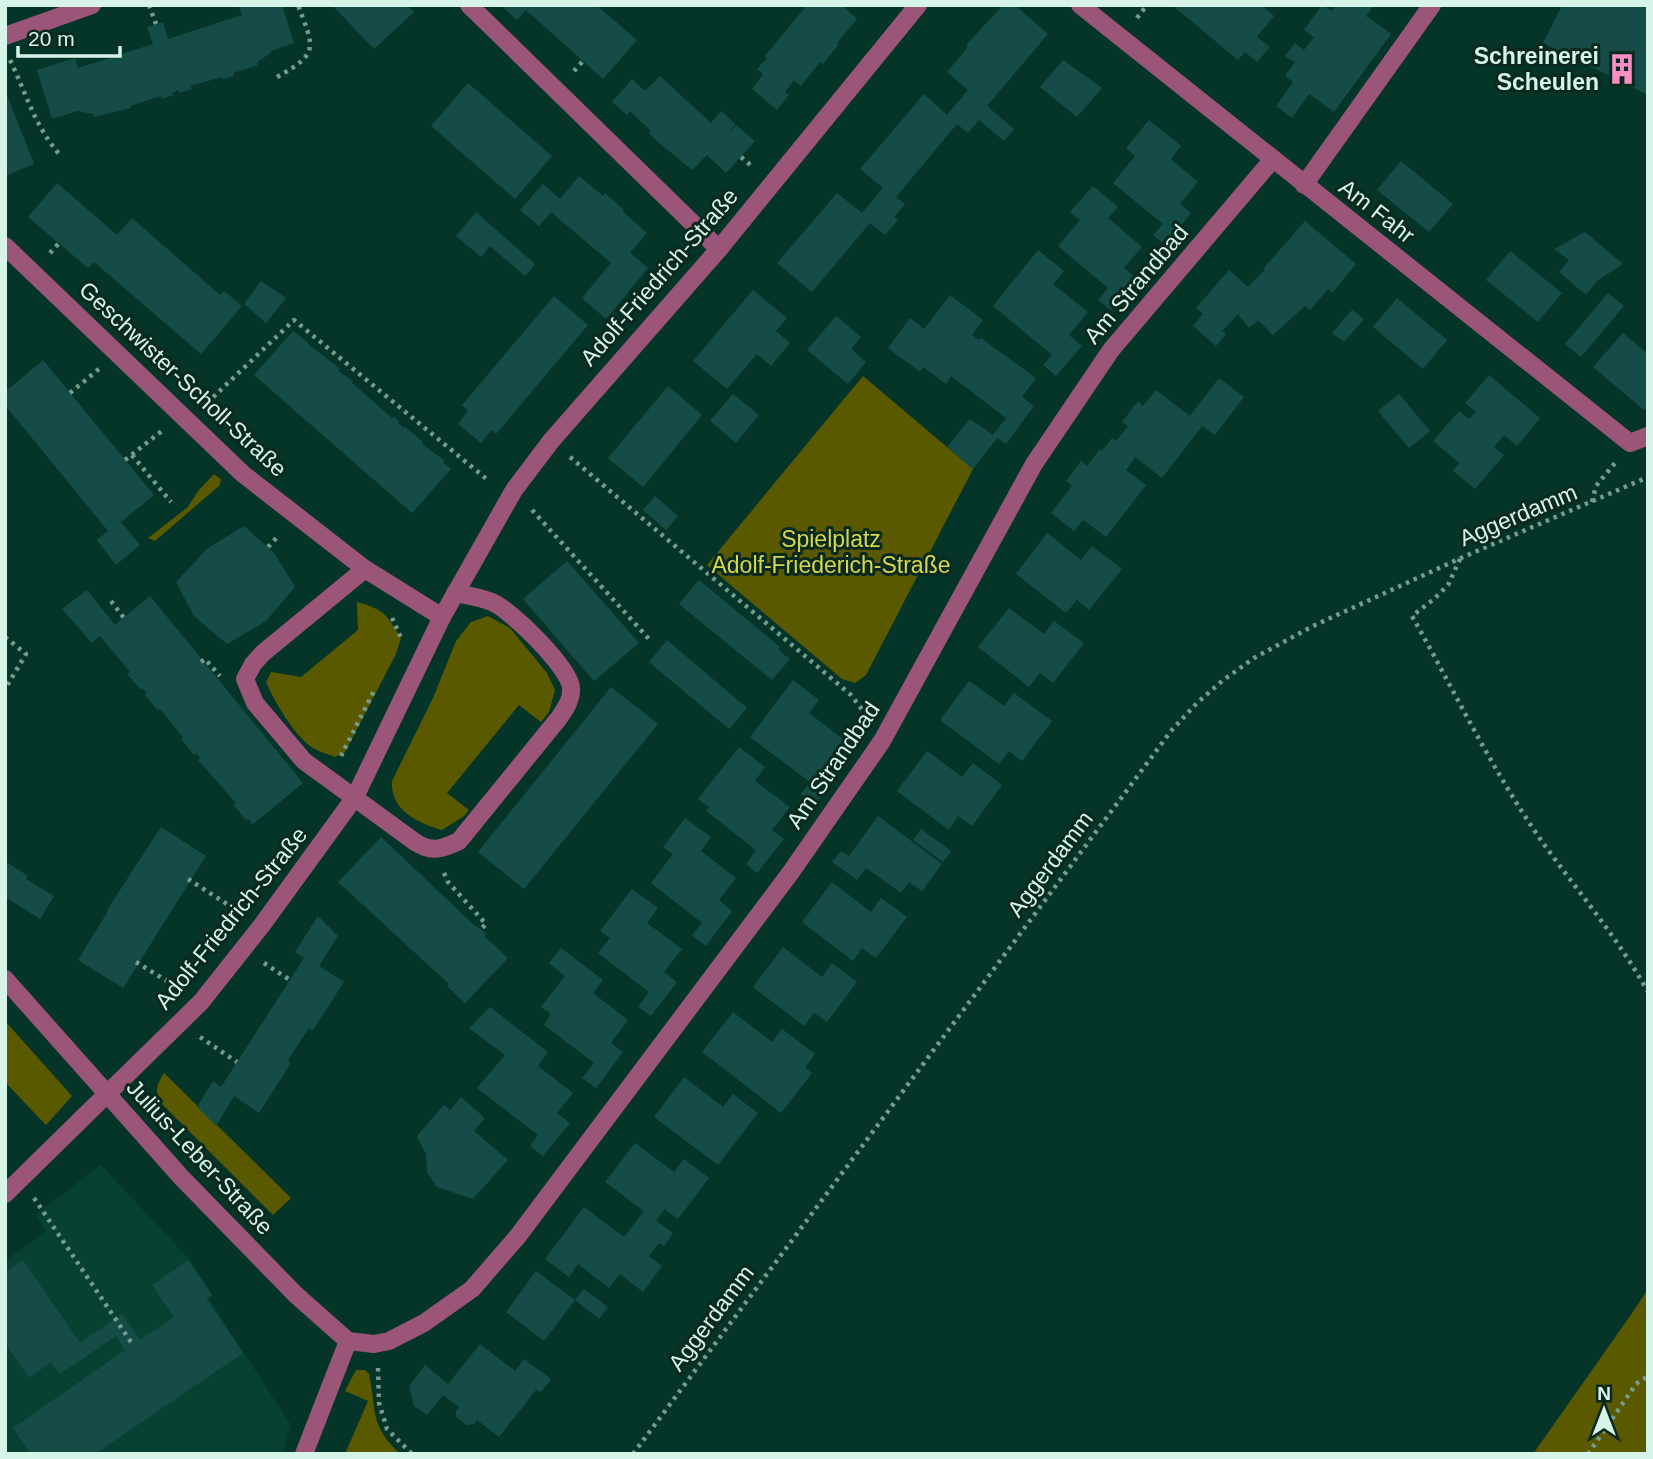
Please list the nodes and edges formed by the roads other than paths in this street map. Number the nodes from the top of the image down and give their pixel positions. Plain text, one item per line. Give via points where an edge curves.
1 (92, 5) edge
2 (469, 5) edge
3 (919, 5) edge
4 (1080, 5) edge
5 (1432, 5) edge
6 (5, 37) edge
7 (1273, 159) junction
8 (1304, 185) junction
9 (5, 246) edge
10 (719, 248) junction
11 (1648, 436) edge
12 (365, 569) junction
13 (455, 593) junction
14 (442, 617) junction
15 (355, 797) junction
16 (5, 979) edge
17 (108, 1093) junction
18 (5, 1194) edge
19 (348, 1341) junction
20 (304, 1454) edge

1 - 6 street
2 - 10 street
3 - 10 street, Adolf-Friedrich-Straße
4 - 7 street, Am Fahr
5 - 8 street
7 - 8 street, Am Fahr
7 - 19 street, Am Strandbad via 1111,350 1034,464 882,741 791,872 518,1236 472,1289 403,1335 374,1343
8 - 11 street, Am Fahr via 1630,443
9 - 12 street, Geschwister-Scholl-Straße via 243,474
10 - 13 street, Adolf-Friedrich-Straße via 551,441 514,490
12 - 14 street, Geschwister-Scholl-Straße
12 - 15 street via 263,653 246,679 255,703 304,761
13 - 14 street, Adolf-Friedrich-Straße
13 - 15 street via 491,602 515,617 565,671 572,687 569,701 459,841 444,849 425,848
14 - 15 street, Adolf-Friedrich-Straße
15 - 17 street, Adolf-Friedrich-Straße via 201,1002
16 - 17 street, Julius-Leber-Straße
17 - 18 street, Adolf-Friedrich-Straße
17 - 19 street, Julius-Leber-Straße via 181,1177 296,1295
19 - 20 street

